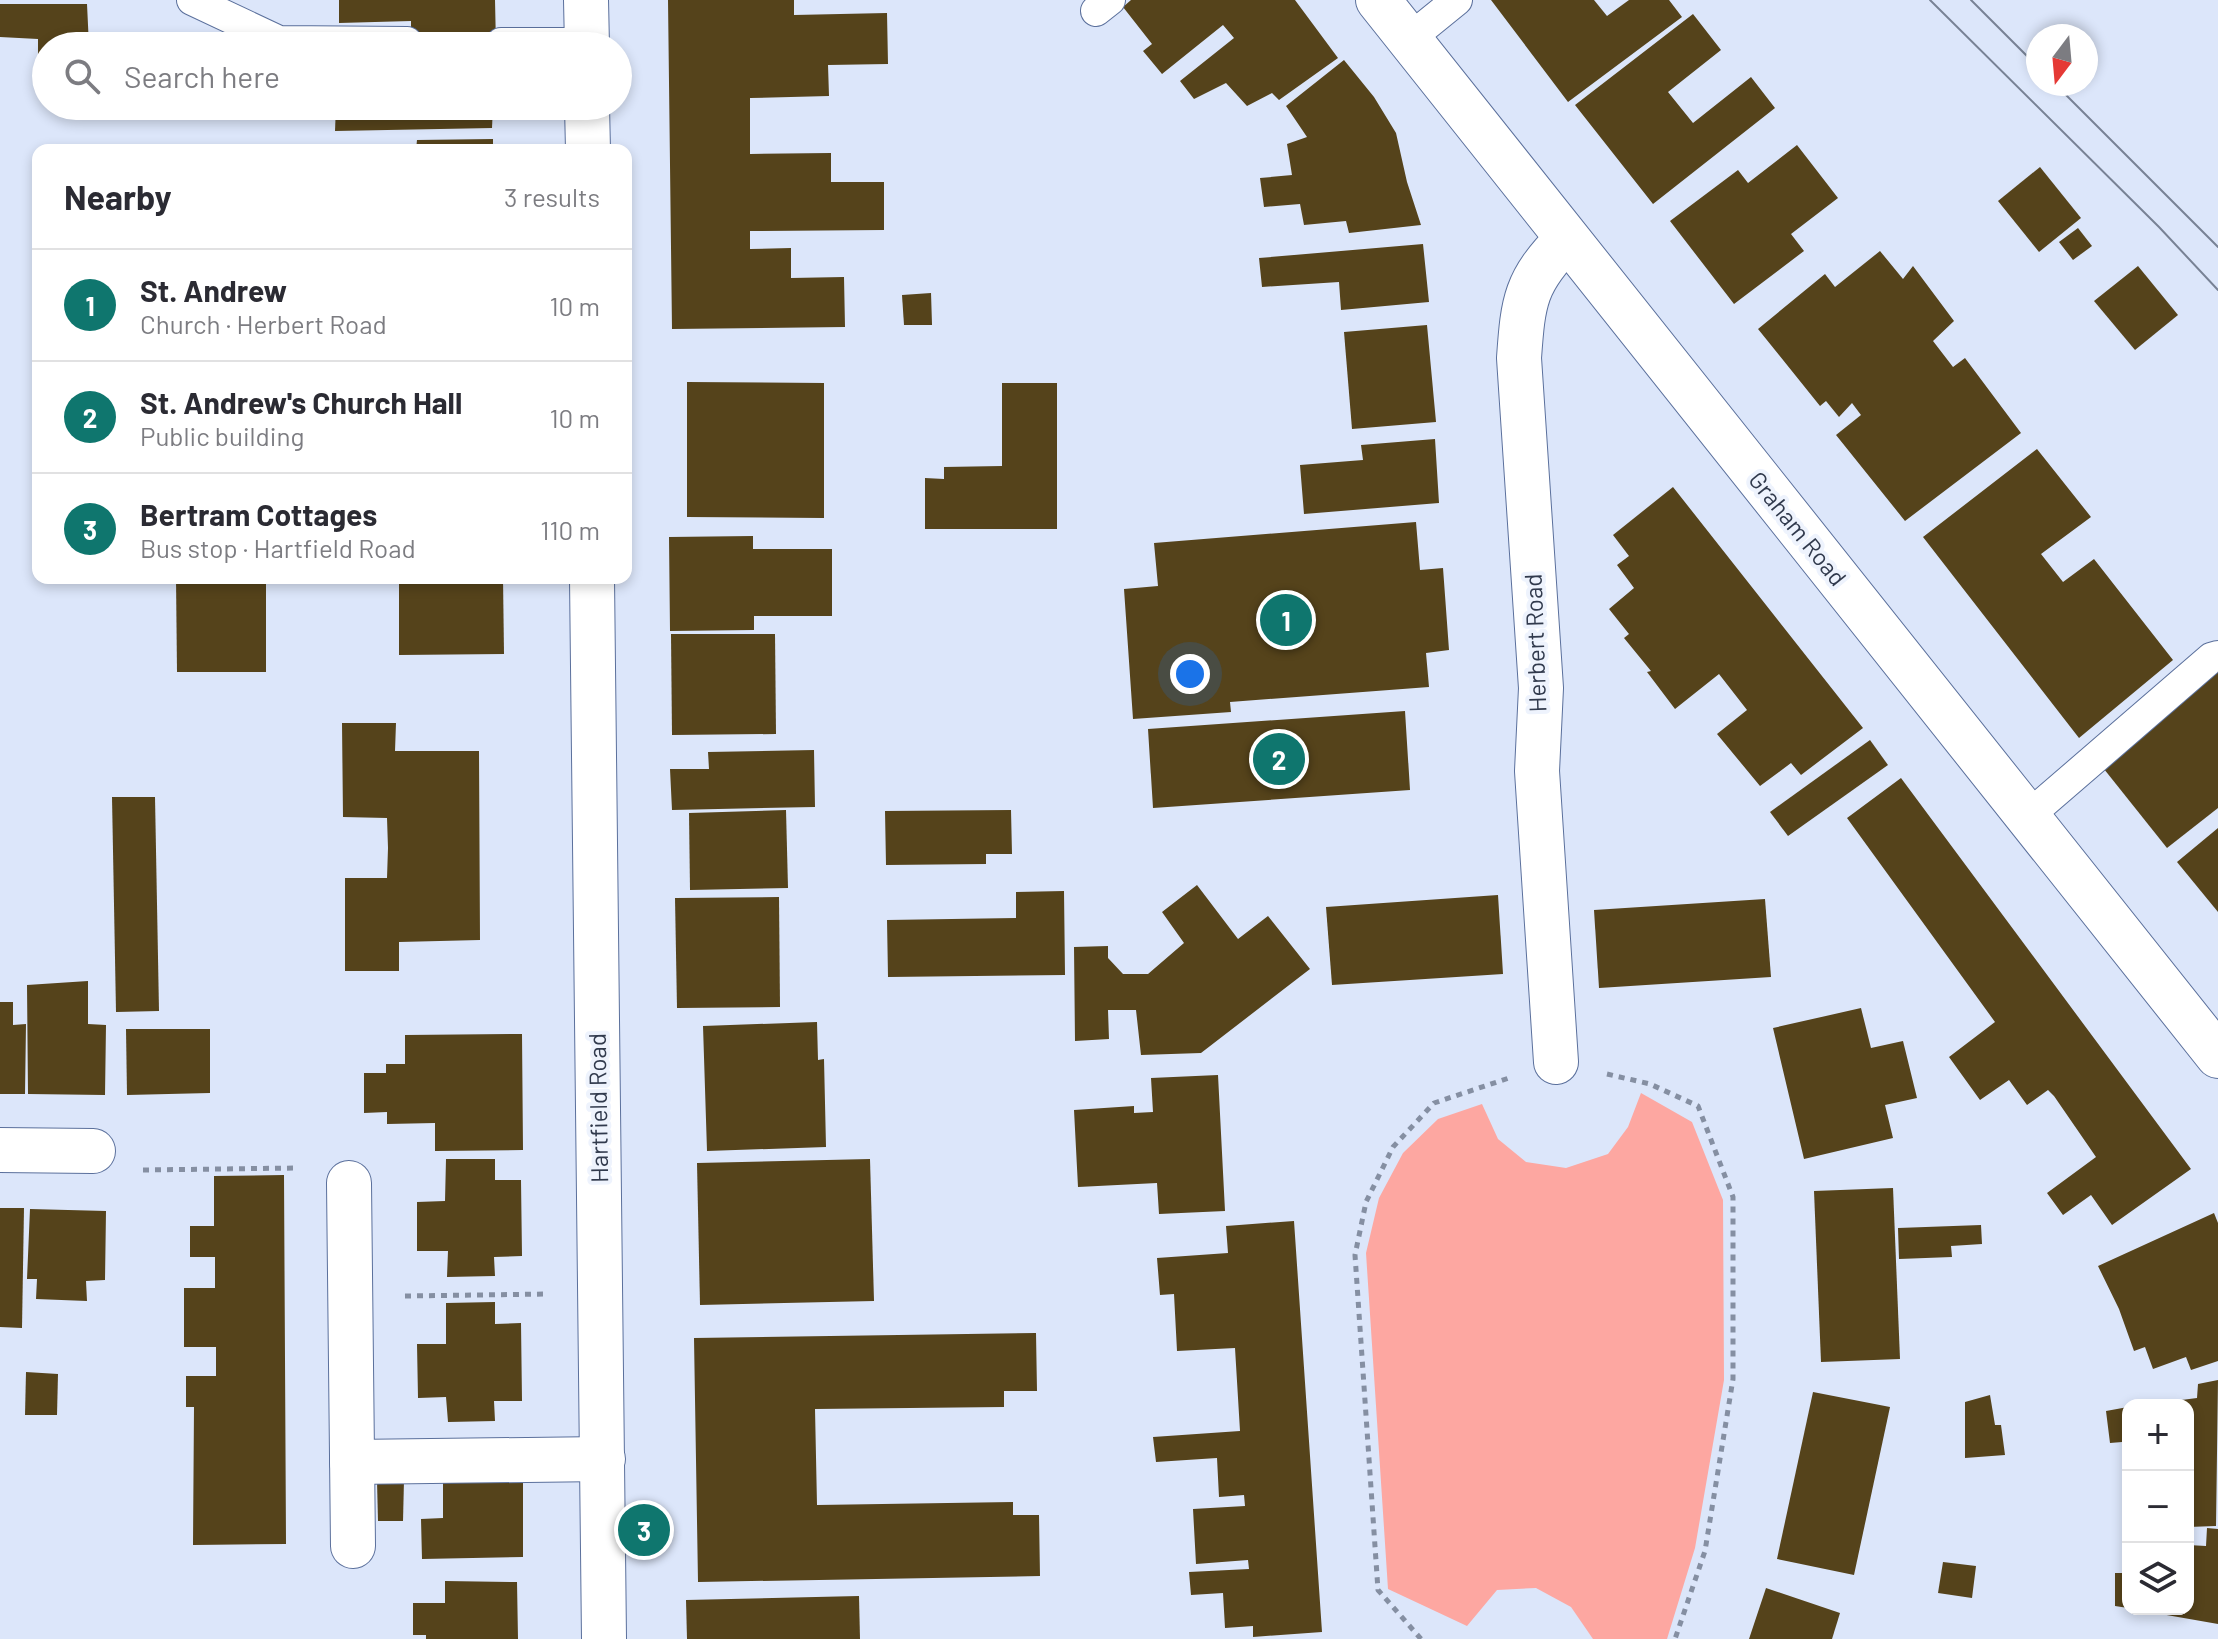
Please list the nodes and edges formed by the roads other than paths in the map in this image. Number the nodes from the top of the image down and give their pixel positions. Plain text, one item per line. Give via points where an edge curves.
1 (192, 0) edge
2 (586, 0) edge
3 (1378, 0) edge
4 (1457, 0) edge
5 (260, 32) edge
6 (587, 32) edge
7 (1409, 39) junction
8 (587, 120) edge
9 (588, 144) edge
10 (1567, 239) junction
11 (592, 584) edge
12 (2218, 656) edge
13 (2027, 817) junction
14 (2218, 1056) edge
15 (1556, 1062) road end
16 (0, 1150) edge
17 (93, 1151) road end
18 (349, 1183) road end
19 (603, 1459) junction
20 (352, 1462) junction
21 (353, 1546) dead end
22 (604, 1639) edge

1 - 5 lane
2 - 6 street
3 - 7 street, Graham Road
4 - 7 lane
7 - 10 street, Graham Road
8 - 9 street
10 - 13 street, Graham Road
10 - 15 street, Herbert Road via 1541,265 1523,308 1519,358 1541,688 1537,771
11 - 19 street, Hartfield Road
12 - 13 lane
13 - 14 street, Graham Road
16 - 17 street
18 - 20 street
19 - 20 street
19 - 22 street, Hartfield Road
20 - 21 street

